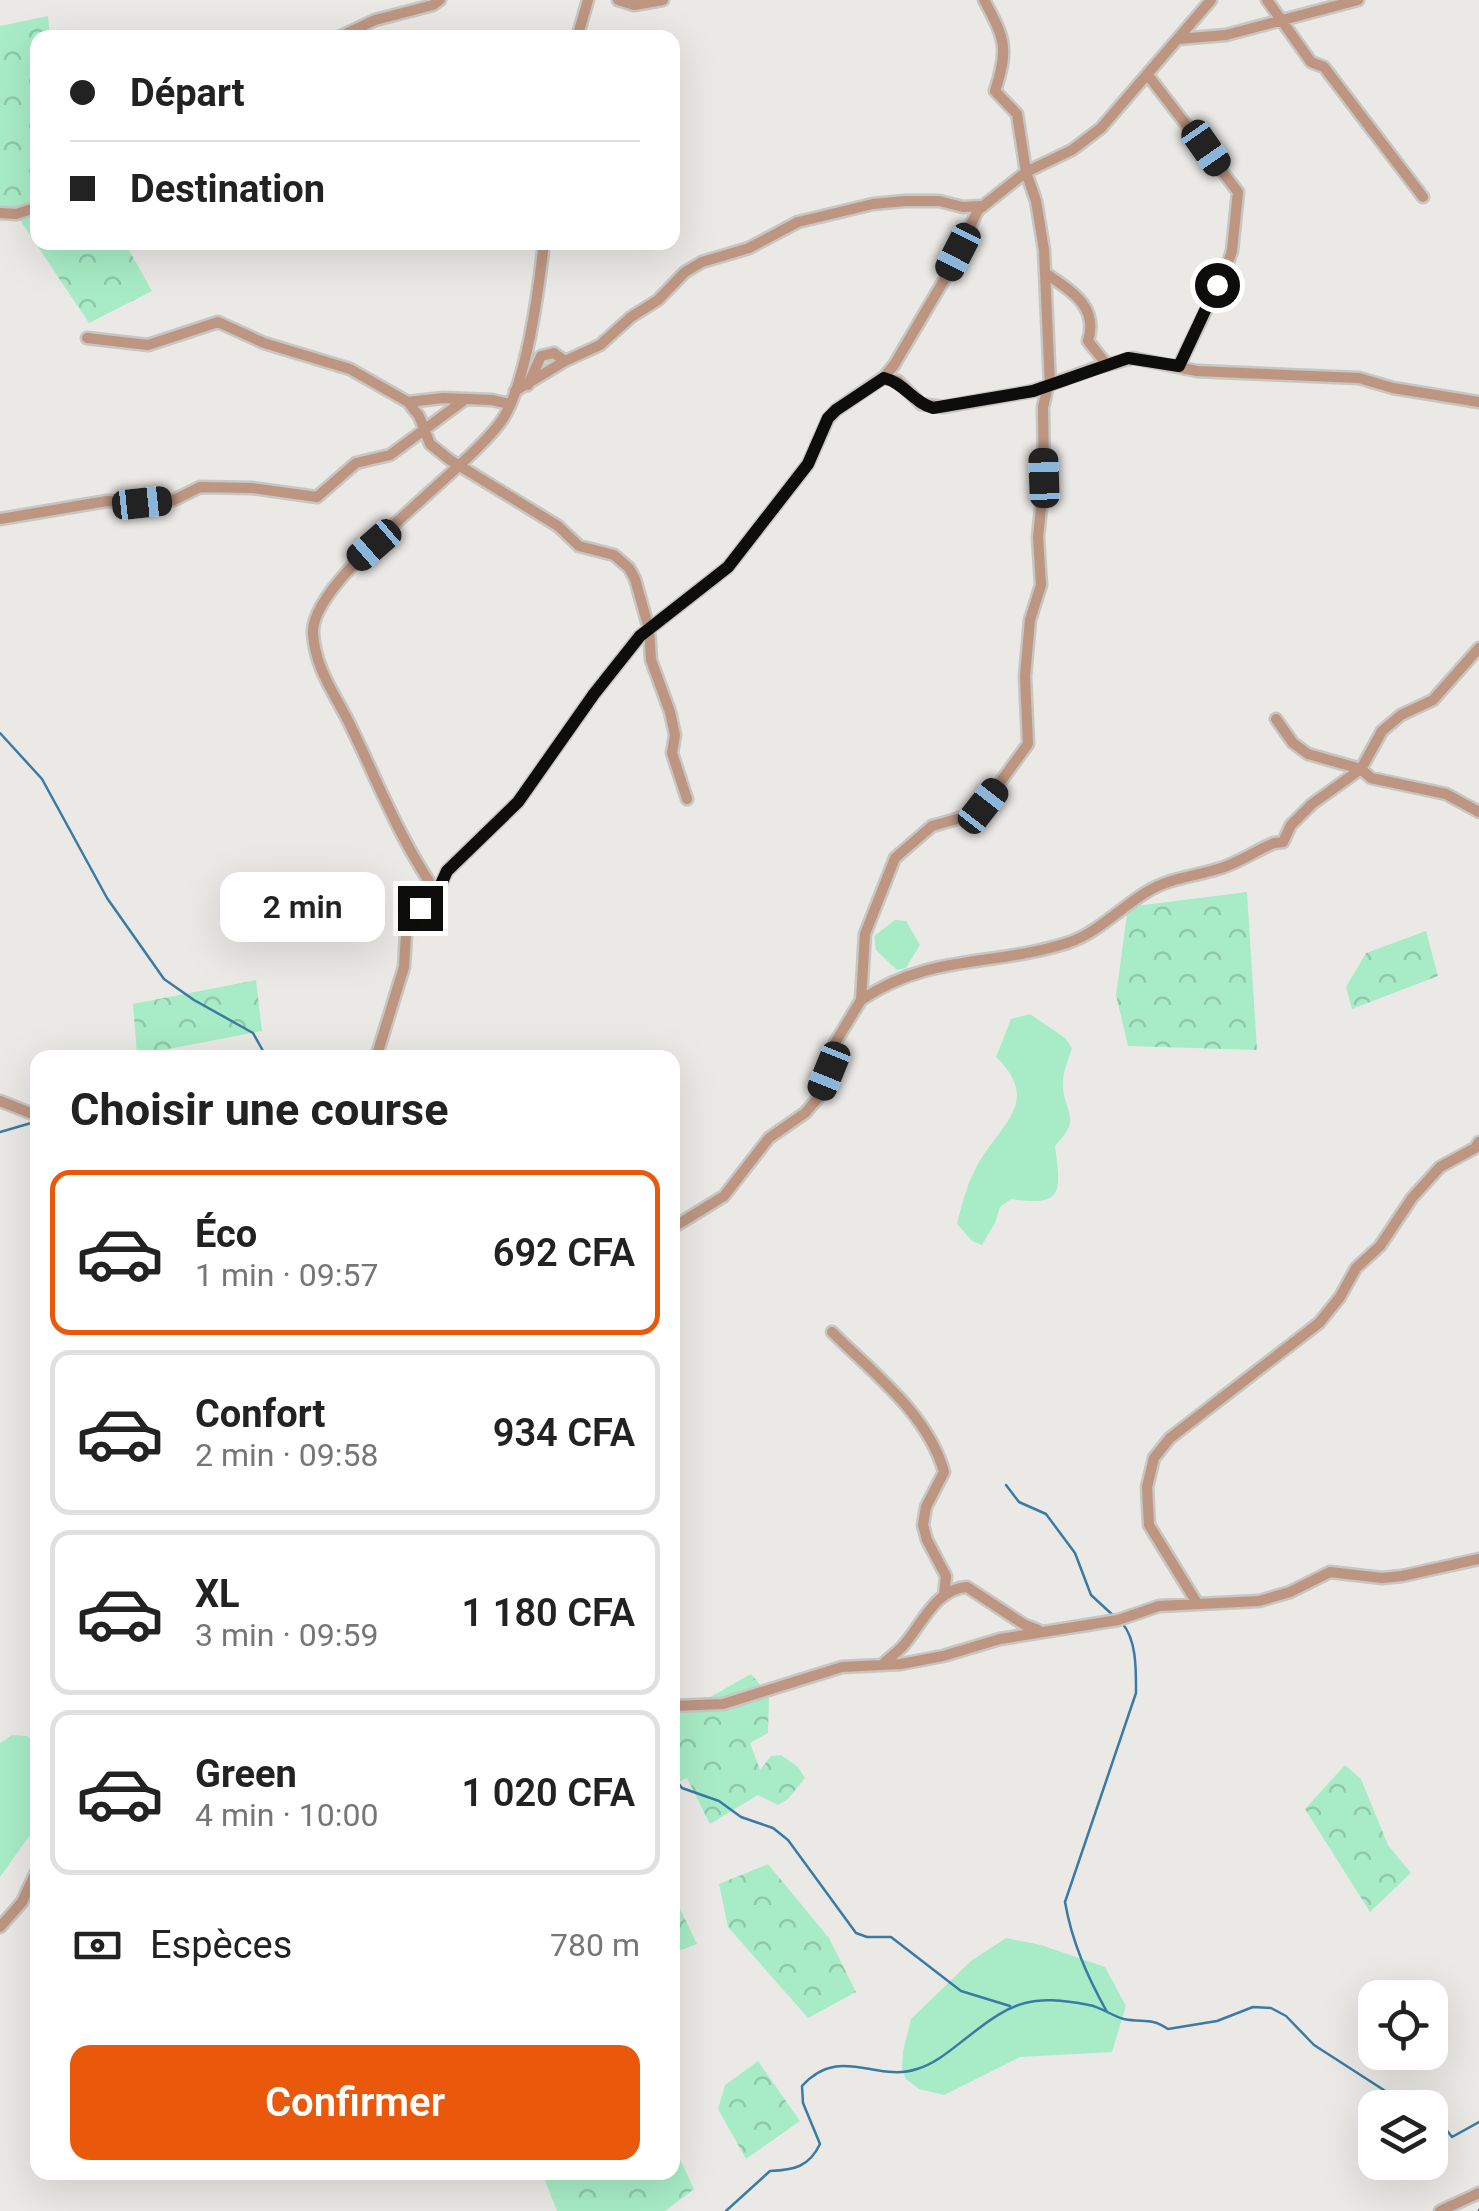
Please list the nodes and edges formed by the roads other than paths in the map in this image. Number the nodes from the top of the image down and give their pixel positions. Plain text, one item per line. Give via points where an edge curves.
1 (440, 0) edge
2 (588, 0) edge
3 (618, 0) edge
4 (662, 0) edge
5 (984, 0) edge
6 (1211, 0) edge
7 (1267, 0) edge
8 (1358, 0) edge
9 (1283, 21) junction
10 (352, 30) edge
11 (579, 30) edge
12 (1178, 39) junction
13 (1147, 74) junction
14 (1026, 172) junction
15 (1423, 197) dead end
16 (981, 206) junction
17 (30, 210) edge
18 (0, 213) edge
19 (543, 250) edge
20 (1045, 273) junction
21 (87, 338) dead end
22 (1107, 365) junction
23 (1179, 366) junction
24 (884, 378) junction
25 (1049, 386) junction
26 (514, 391) junction
27 (463, 401) junction
28 (408, 402) junction
29 (1479, 402) edge
30 (510, 404) junction
31 (423, 432) junction
32 (459, 464) junction
33 (0, 518) edge
34 (649, 630) junction
35 (1479, 648) edge
36 (1276, 719) dead end
37 (1361, 769) junction
38 (687, 799) dead end
39 (1479, 812) edge
40 (437, 893) junction
41 (860, 1000) junction
42 (378, 1050) edge
43 (0, 1102) edge
44 (30, 1113) edge
45 (1479, 1142) edge
46 (680, 1223) edge
47 (832, 1332) dead end
48 (1479, 1559) edge
49 (944, 1596) junction
50 (1197, 1603) junction
51 (1048, 1633) junction
52 (883, 1664) junction
53 (680, 1706) edge
54 (30, 1885) edge
55 (0, 1927) edge
56 (1476, 2195) edge
57 (1440, 2211) edge
58 (1466, 2211) edge

1 - 10 street
2 - 11 street
3 - 4 street
5 - 14 street via 1006,54 995,91 1016,114
6 - 12 street
7 - 9 street
8 - 9 street
9 - 12 street
9 - 15 street
12 - 13 street
13 - 14 street via 1086,142
13 - 23 street via 1238,192 1232,251
14 - 16 street
14 - 20 street
16 - 24 street
16 - 26 street via 873,204 798,222 685,272 600,345
17 - 18 street
19 - 26 street
20 - 22 street via 1084,303 1088,341
20 - 25 street
21 - 28 street via 148,346 218,322 350,370
22 - 23 street via 1133,358
22 - 25 street
23 - 29 street via 1359,378
24 - 25 street via 933,408
24 - 34 street via 828,418 808,464 728,567
25 - 41 street via 1042,407 1041,585 1025,676 1028,744 983,806 932,826 895,858 865,934
26 - 30 street
27 - 28 street
27 - 30 street
27 - 31 street
28 - 31 street
30 - 32 street
31 - 32 street
31 - 33 street via 390,455 356,463 317,497 200,488 174,500 107,501
32 - 34 street via 579,546 614,555 635,579
32 - 40 street via 349,567 313,625 324,678
34 - 38 street
34 - 40 street via 518,802 447,871
35 - 37 street via 1433,700 1382,731
36 - 37 street via 1308,754
37 - 39 street via 1371,778 1446,794
37 - 41 street via 1312,804 1284,842 1219,869 1174,878 1070,942 907,974
40 - 42 street via 406,934 404,968
41 - 46 street via 806,1113 769,1138 724,1196
43 - 44 street
45 - 50 street via 1440,1167 1412,1198 1318,1322 1160,1447 1149,1471 1149,1525
47 - 49 street via 899,1398 940,1456 944,1472 923,1526 946,1576
48 - 50 street via 1382,1578 1330,1572 1259,1600
49 - 51 street via 967,1587
49 - 52 street
50 - 51 street
51 - 52 street
52 - 53 street via 842,1668 723,1704
54 - 55 street
56 - 57 street
56 - 58 street

